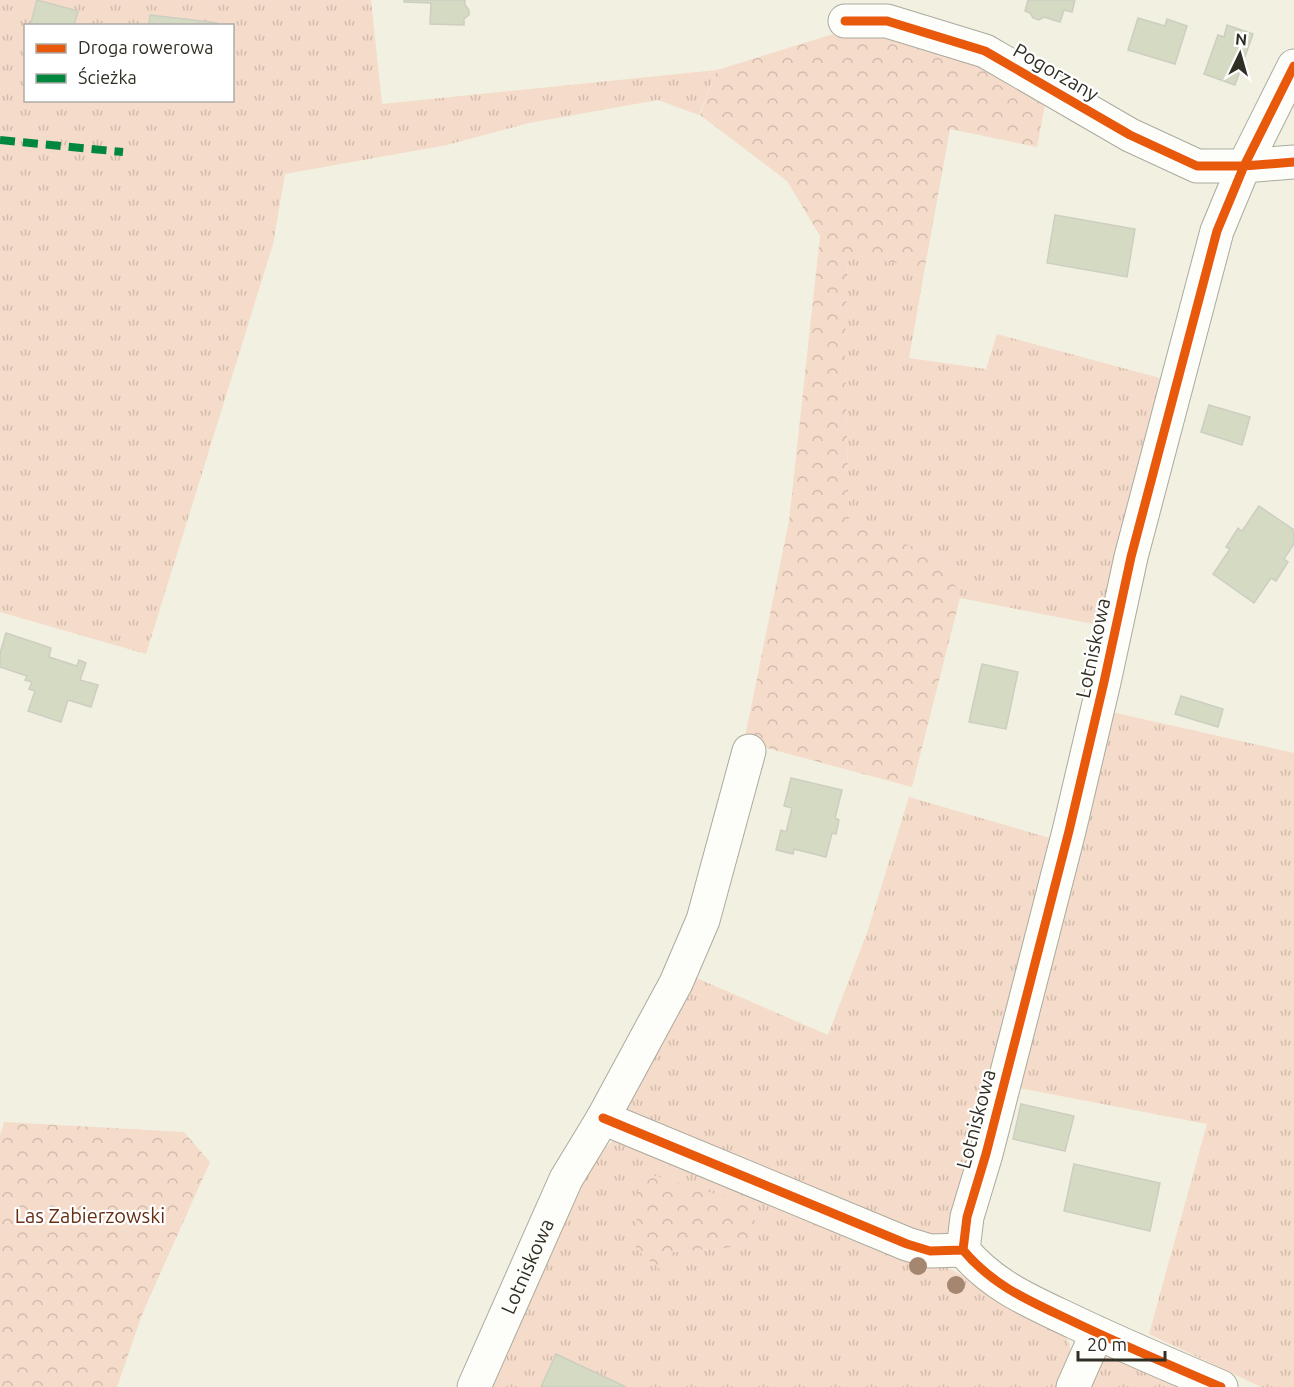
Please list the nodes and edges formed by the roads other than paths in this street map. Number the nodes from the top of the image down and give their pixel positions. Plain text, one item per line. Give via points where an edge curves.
1 (845, 21) dead end
2 (1294, 66) edge
3 (1294, 162) edge
4 (1244, 166) junction
5 (749, 751) dead end
6 (603, 1118) junction
7 (963, 1250) junction
8 (1097, 1333) junction
9 (474, 1387) edge
10 (1073, 1387) edge
11 (1221, 1387) edge

1 - 4 street, Pogorzany via 887,21 985,51 1130,135 1197,166
2 - 4 street, Lotniskowa
3 - 4 street, Pogorzany
4 - 7 street, Lotniskowa via 1217,231 1131,557 1069,831 967,1217
5 - 6 street, Lotniskowa via 703,920 676,983
6 - 7 street via 907,1244 930,1251
6 - 9 street, Lotniskowa via 566,1179
7 - 8 street via 993,1280
8 - 10 street
8 - 11 street

